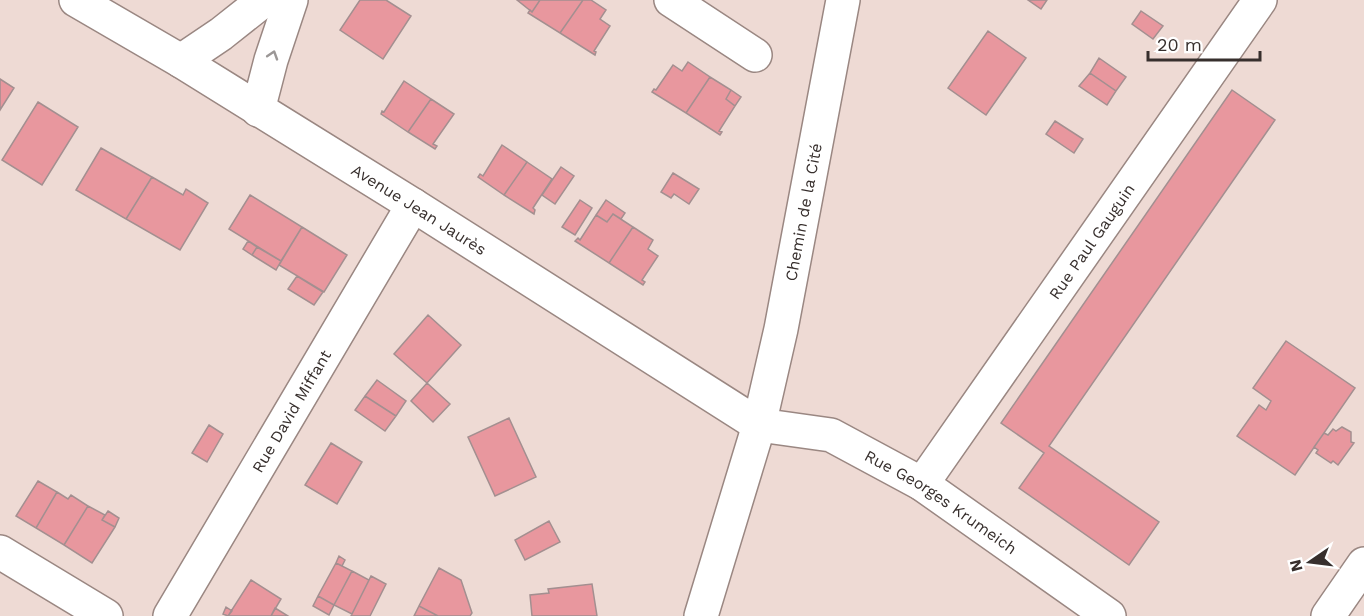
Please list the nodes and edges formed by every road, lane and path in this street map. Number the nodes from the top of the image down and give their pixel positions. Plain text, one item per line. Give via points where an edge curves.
1 (76, 0) edge
2 (264, 0) edge
3 (291, 0) edge
4 (671, 0) edge
5 (843, 0) edge
6 (1260, 0) edge
7 (755, 55) dead end
8 (181, 61) junction
9 (258, 110) junction
10 (413, 205) junction
11 (759, 425) junction
12 (922, 484) junction
13 (0, 552) edge
14 (1364, 564) edge
15 (106, 616) edge
16 (170, 616) edge
17 (701, 616) edge
18 (1109, 616) edge
19 (1328, 616) edge

1 - 8 street, Avenue Jean Jaurès
2 - 8 street
9 -> 3 street
4 - 7 street
5 - 11 street, Chemin de la Cité
6 - 12 street, Rue Paul Gauguin
8 - 9 street, Avenue Jean Jaurès
9 - 10 street, Avenue Jean Jaurès
10 - 11 street, Avenue Jean Jaurès
10 - 16 street, Rue David Miffant
11 - 12 street, Rue Georges Krumeich via 831,435
11 - 17 street, Chemin de la Cité
12 - 18 street, Rue Georges Krumeich
13 - 15 street
14 - 19 street

